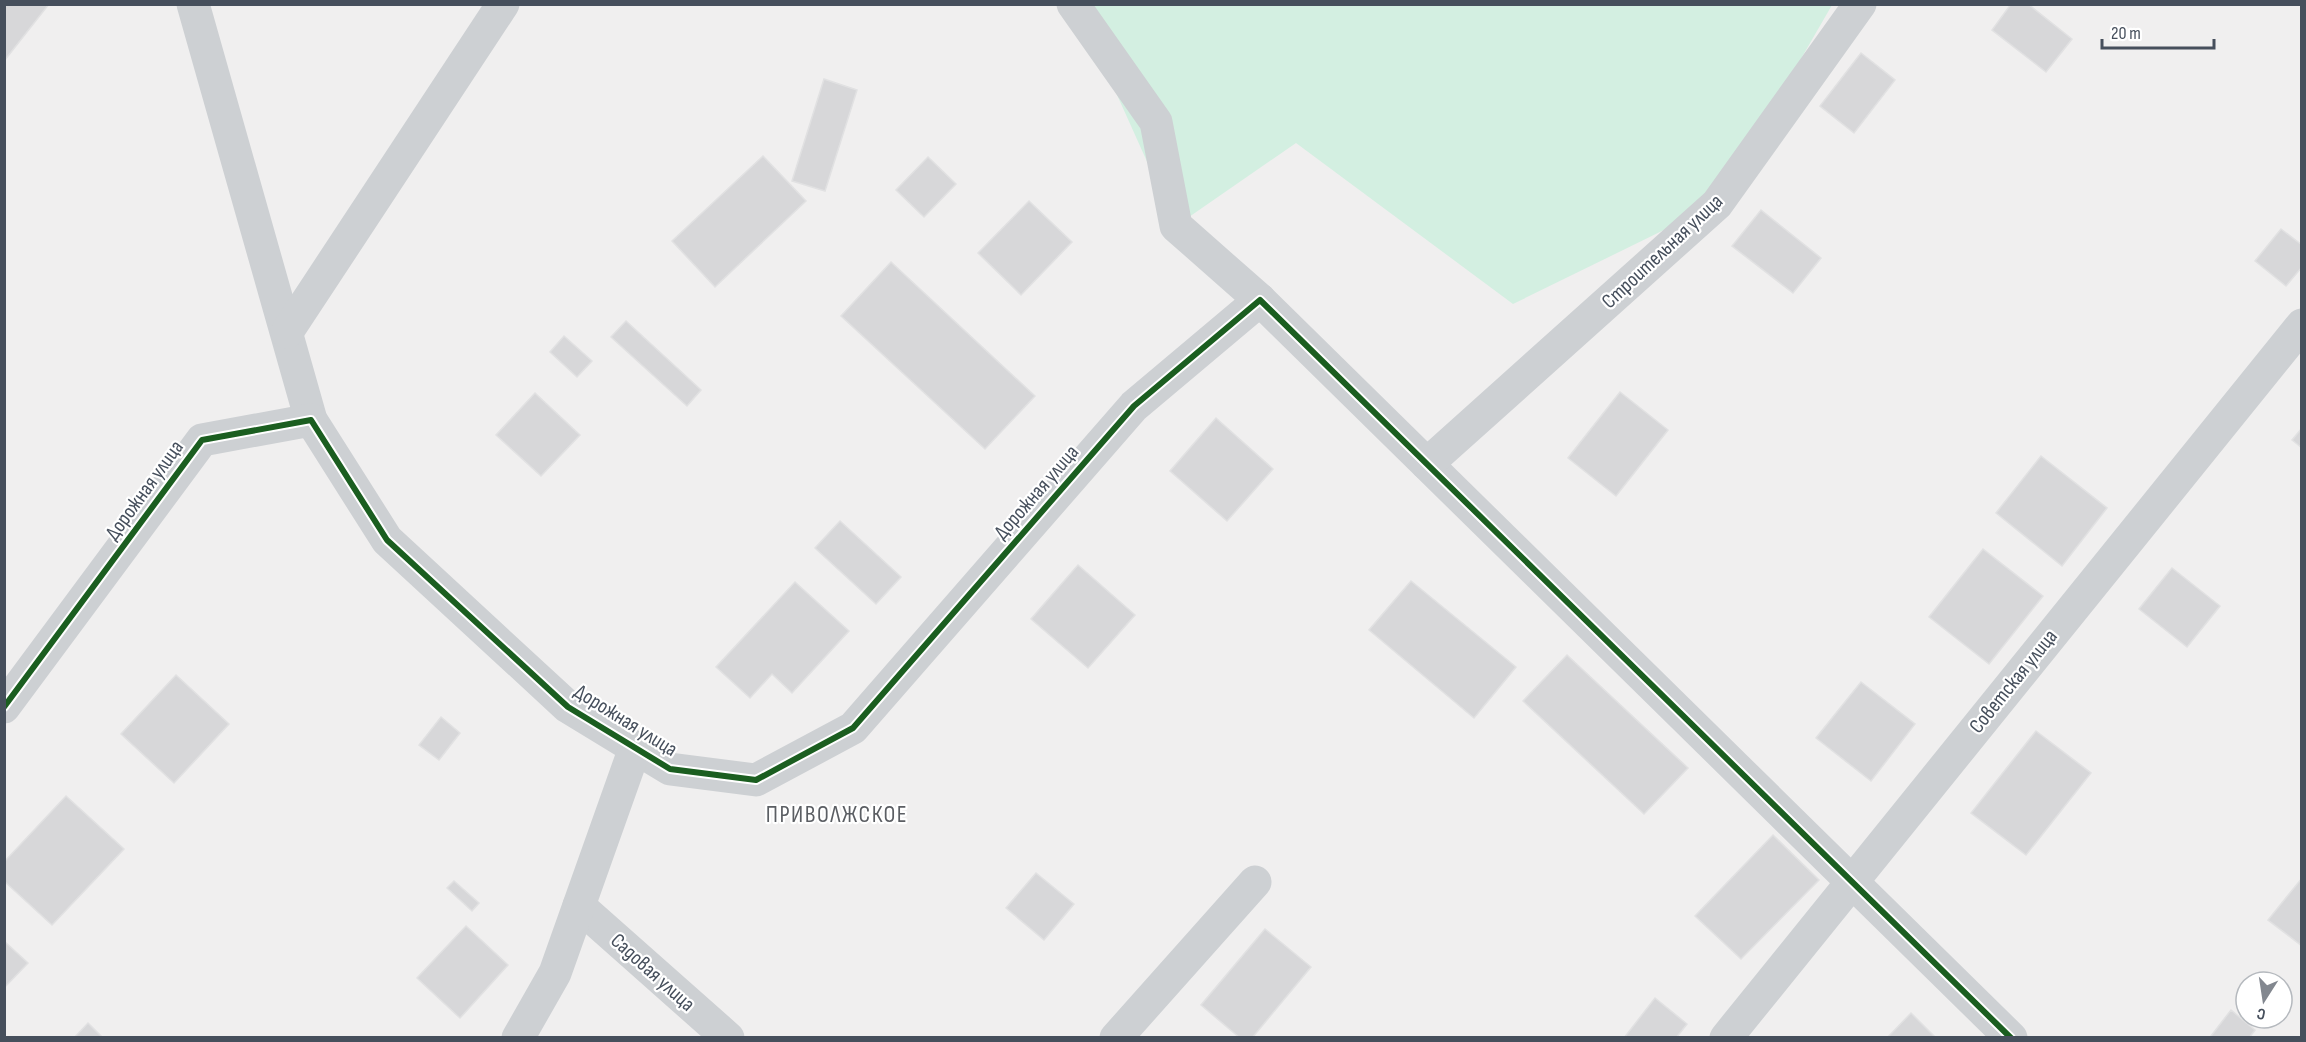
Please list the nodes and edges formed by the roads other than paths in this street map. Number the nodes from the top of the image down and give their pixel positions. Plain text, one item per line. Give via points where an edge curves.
1 (193, 4) edge
2 (503, 4) edge
3 (1073, 4) edge
4 (1860, 4) edge
5 (1260, 300) junction
6 (2301, 325) edge
7 (287, 332) junction
8 (311, 420) junction
9 (1427, 464) junction
10 (4, 707) edge
11 (635, 748) junction
12 (1851, 880) junction
13 (1255, 882) dead end
14 (579, 906) junction
15 (518, 1038) edge
16 (728, 1038) edge
17 (1116, 1038) edge
18 (1726, 1038) edge
19 (2012, 1038) edge

1 - 7 street
2 - 7 street
3 - 5 street via 1156,122 1176,226
4 - 9 street, Строительная улица via 1717,204
5 - 9 street
5 - 11 street, Дорожная улица via 1134,406 853,728 756,780 670,769
6 - 12 street, Советская улица
7 - 8 street
8 - 10 street, Дорожная улица via 202,440
8 - 11 street, Дорожная улица via 387,540 568,707
9 - 12 street
11 - 14 street, Дорожная улица
12 - 18 street, Советская улица
12 - 19 street
13 - 17 street
14 - 15 street, Дорожная улица via 555,974
14 - 16 street, Садовая улица

